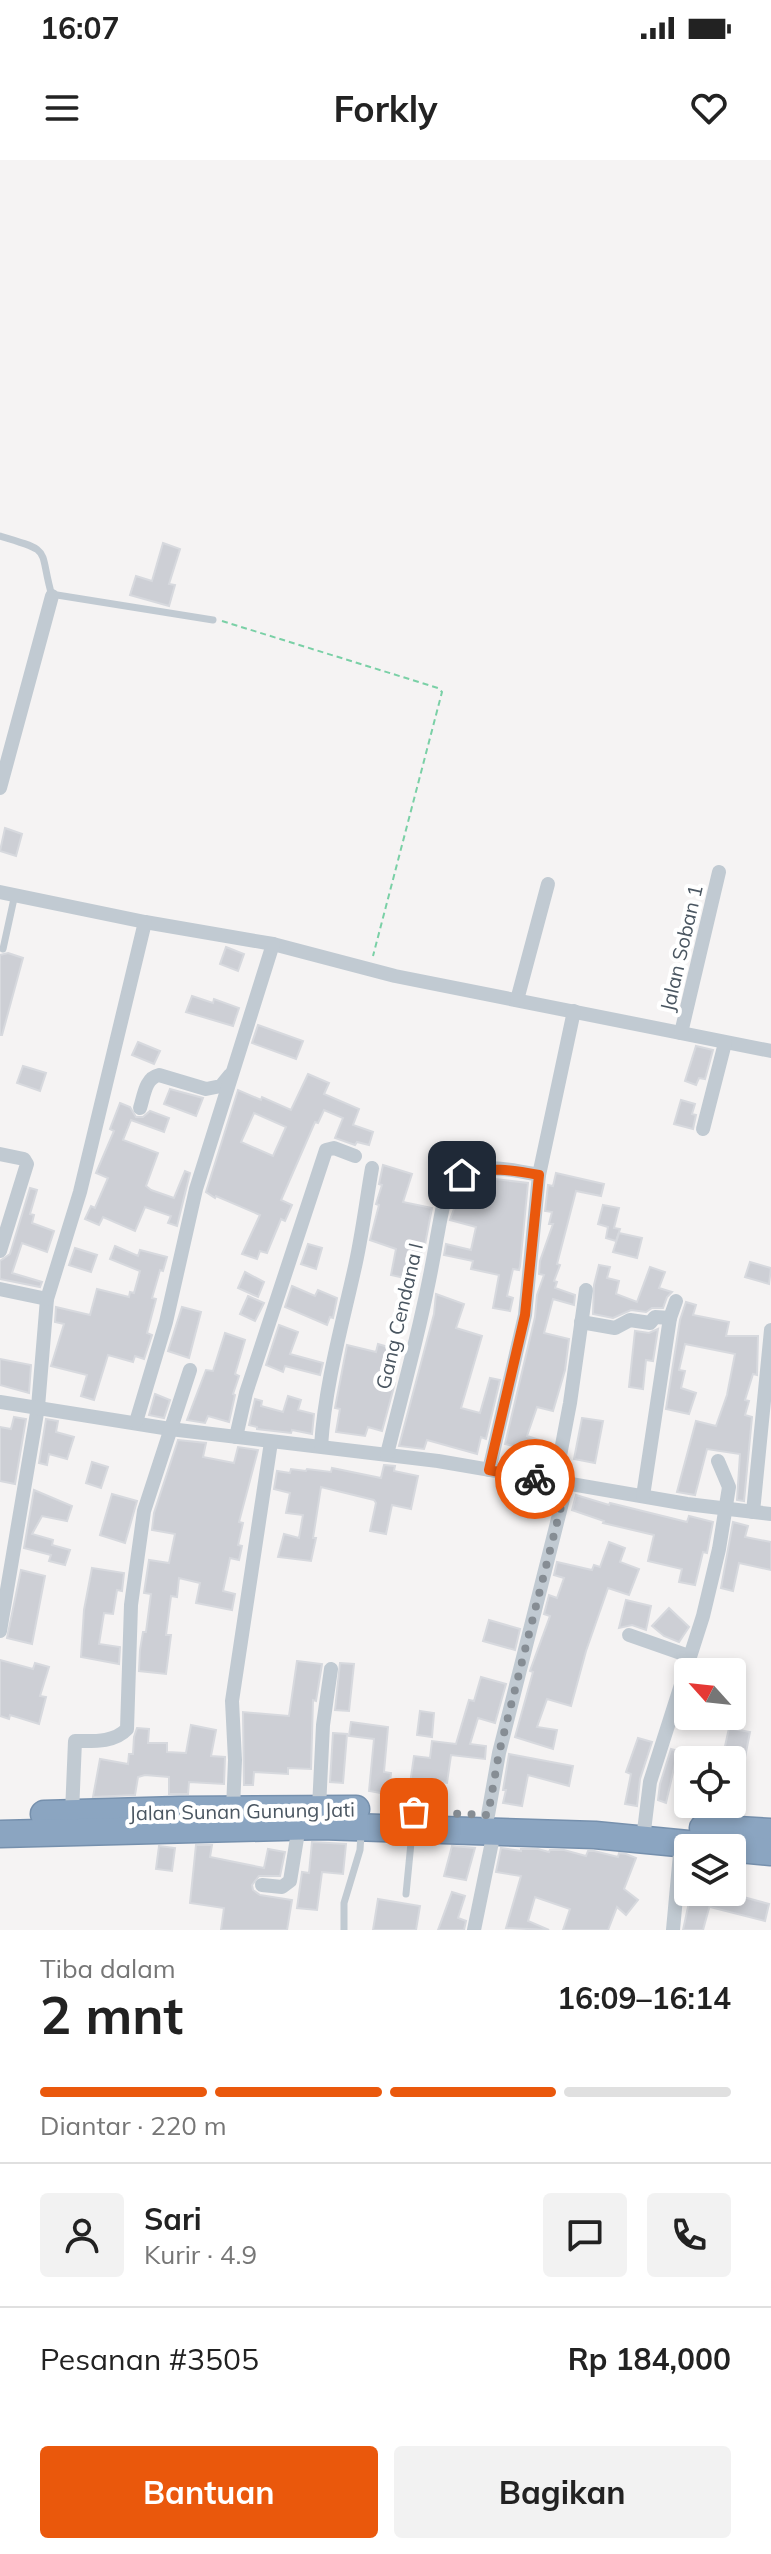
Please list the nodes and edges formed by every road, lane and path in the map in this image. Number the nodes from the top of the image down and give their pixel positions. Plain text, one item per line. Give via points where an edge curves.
1 (0, 536) edge
2 (52, 596) junction
3 (213, 620) joint
4 (2, 766) edge
5 (0, 788) edge
6 (719, 872) dead end
7 (548, 884) dead end
8 (0, 892) edge
9 (15, 894) junction
10 (145, 922) junction
11 (273, 944) junction
12 (3, 949) dead end
13 (369, 969) junction
14 (517, 1000) junction
15 (574, 1011) junction
16 (681, 1033) junction
17 (725, 1043) junction
18 (771, 1051) edge
19 (232, 1071) junction
20 (140, 1108) dead end
21 (703, 1129) dead end
22 (0, 1154) edge
23 (355, 1156) dead end
24 (372, 1168) dead end
25 (539, 1175) junction
26 (0, 1251) edge
27 (0, 1289) edge
28 (586, 1290) dead end
29 (47, 1299) junction
30 (676, 1301) dead end
31 (670, 1318) junction
32 (581, 1322) junction
33 (771, 1330) edge
34 (190, 1370) dead end
35 (0, 1402) edge
36 (38, 1407) junction
37 (136, 1422) junction
38 (170, 1429) junction
39 (236, 1437) junction
40 (271, 1442) junction
41 (321, 1446) junction
42 (387, 1454) junction
43 (718, 1461) dead end
44 (489, 1470) junction
45 (561, 1483) junction
46 (643, 1496) junction
47 (726, 1508) junction
48 (753, 1512) junction
49 (771, 1514) edge
50 (0, 1631) edge
51 (629, 1635) dead end
52 (689, 1656) junction
53 (331, 1669) dead end
54 (319, 1808) junction
55 (233, 1809) junction
56 (72, 1813) junction
57 (0, 1817) edge
58 (414, 1820) junction
59 (491, 1823) junction
60 (299, 1826) junction
61 (362, 1827) junction
62 (644, 1832) junction
63 (771, 1832) edge
64 (0, 1834) edge
65 (674, 1841) edge
66 (746, 1850) edge
67 (771, 1852) edge
68 (262, 1885) dead end
69 (406, 1894) dead end
70 (675, 1906) edge
71 (344, 1930) edge
72 (474, 1930) edge
73 (673, 1930) edge

1 - 2 lane via 42,551
2 - 3 lane
2 - 4 street
3 - 13 path via 442,692
4 - 5 street
6 - 16 street, Jalan Soban 1
7 - 14 street
8 - 9 street
9 - 10 street
9 - 12 lane
10 - 11 street
10 - 29 street via 80,1192
11 - 13 street
11 - 19 street
13 - 14 street
14 - 15 street
15 - 16 street
15 - 25 street
16 - 17 street
17 - 18 street
17 - 21 street
19 - 20 street via 214,1089 153,1076
19 - 37 street
22 - 26 street via 27,1164
23 - 39 street via 326,1150
24 - 41 street
25 - 42 street, Gang Cendana I via 478,1169 450,1185
25 - 44 street via 525,1315
27 - 29 street
28 - 32 street
29 - 36 street
30 - 31 street
31 - 32 street via 630,1320 615,1328
31 - 46 street
32 - 45 street
33 - 48 street
34 - 38 street
35 - 36 street
36 - 37 street
36 - 50 street
37 - 38 street
38 - 39 street
38 - 56 street via 144,1511 131,1605 127,1729 101,1741 75,1741
39 - 40 street
40 - 41 street
40 - 55 street via 232,1701
41 - 42 street
42 - 44 street
43 - 47 street via 729,1487
44 - 45 street
45 - 46 street
45 - 59 street via 499,1753
46 - 47 street
47 - 48 street
47 - 52 street
48 - 49 street
51 - 52 street
52 - 62 street via 650,1782
53 - 54 street
54 - 55 highway, Jalan Sunan Gunung Jati
54 - 58 highway, Jalan Sunan Gunung Jati
55 - 56 highway, Jalan Sunan Gunung Jati
56 - 57 highway, Jalan Sunan Gunung Jati
58 - 59 highway
58 - 61 highway
58 - 69 lane
59 - 62 highway
59 - 72 street
60 - 61 highway
60 - 64 highway
60 - 68 street via 290,1881 282,1887
61 - 71 lane via 344,1903
62 - 63 highway
62 - 65 highway
66 - 67 highway
70 - 73 street

